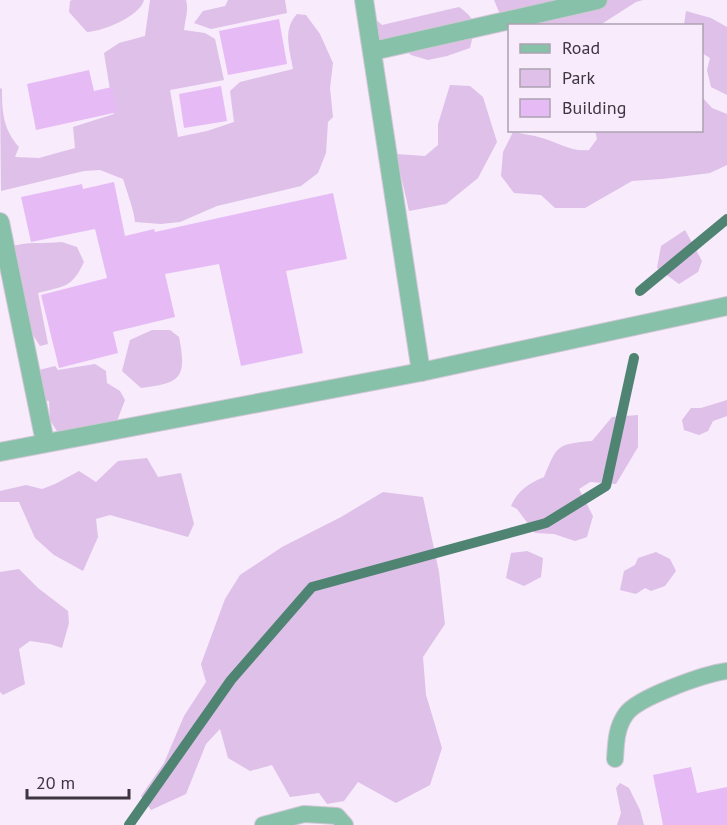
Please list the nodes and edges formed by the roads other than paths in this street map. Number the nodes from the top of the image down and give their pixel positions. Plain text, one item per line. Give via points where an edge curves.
1 (364, 0) edge
2 (598, 0) edge
3 (373, 51) junction
4 (0, 222) edge
5 (727, 306) edge
6 (421, 372) junction
7 (45, 442) junction
8 (0, 452) edge
9 (727, 670) edge
10 (615, 759) dead end
11 (262, 825) edge
12 (345, 825) edge

1 - 3 street
2 - 3 street
3 - 6 street
4 - 7 street
5 - 6 street
6 - 7 street
7 - 8 street
9 - 10 lane via 661,692 627,712 616,732
11 - 12 lane via 304,814 337,816

